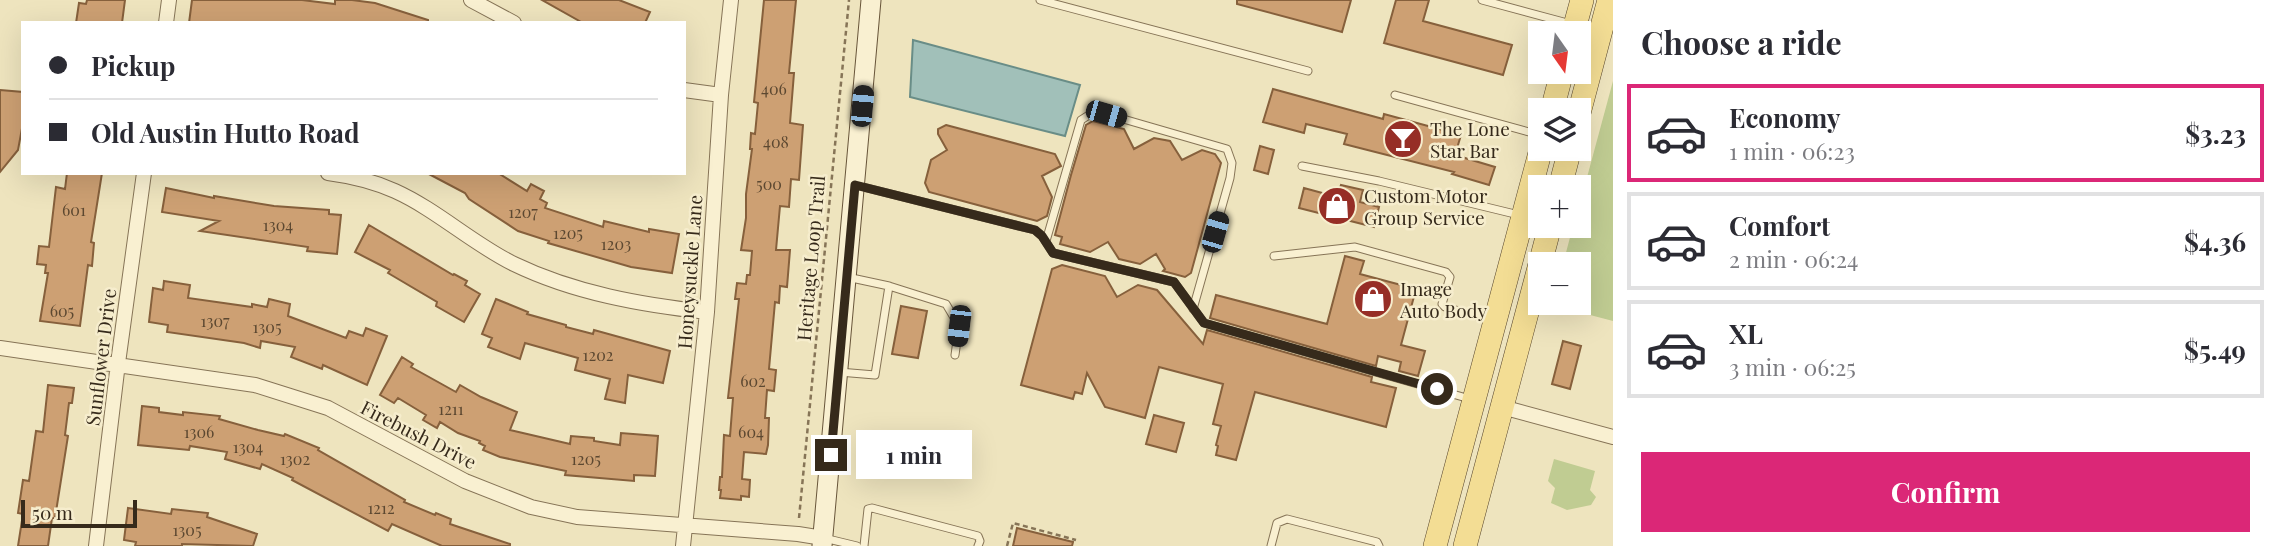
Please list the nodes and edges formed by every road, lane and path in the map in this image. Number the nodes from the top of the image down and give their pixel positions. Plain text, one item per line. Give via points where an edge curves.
1 (169, 0) edge
2 (471, 0) edge
3 (731, 0) edge
4 (849, 0) edge
5 (871, 0) edge
6 (1040, 0) edge
7 (1482, 0) edge
8 (1581, 0) edge
9 (1609, 0) edge
10 (166, 21) edge
11 (510, 21) edge
12 (1549, 21) edge
13 (1576, 21) edge
14 (1308, 71) dead end
15 (686, 90) edge
16 (721, 95) junction
17 (1395, 95) dead end
18 (1583, 98) edge
19 (1528, 132) edge
20 (1302, 166) dead end
21 (144, 175) edge
22 (342, 175) edge
23 (855, 185) junction
24 (1528, 218) edge
25 (1528, 230) edge
26 (1046, 242) junction
27 (1274, 256) dead end
28 (847, 277) junction
29 (889, 286) junction
30 (1193, 309) junction
31 (1528, 309) edge
32 (707, 312) junction
33 (1495, 321) junction
34 (0, 348) edge
35 (955, 355) dead end
36 (118, 363) junction
37 (838, 372) junction
38 (1474, 400) junction
39 (1502, 407) junction
40 (1613, 437) edge
41 (799, 519) dead end
42 (685, 526) junction
43 (1076, 540) dead end
44 (823, 542) edge
45 (96, 546) edge
46 (684, 546) edge
47 (857, 546) edge
48 (863, 546) edge
49 (978, 546) edge
50 (1007, 546) edge
51 (1271, 546) edge
52 (1379, 546) edge
53 (1435, 546) edge
54 (1465, 546) edge

1 - 10 street
2 - 11 street
3 - 16 street, Honeysuckle Lane
4 - 41 path, Heritage Loop Trail
5 - 23 street
6 - 14 lane
7 - 12 lane
8 - 13 main road
9 - 18 main road
15 - 16 street
16 - 32 street, Honeysuckle Lane
17 - 19 lane
20 - 24 lane
21 - 36 street, Sunflower Drive
22 - 32 street via 396,191 514,264 562,283 647,305
23 - 26 lane via 1035,230
23 - 28 street
25 - 33 main road
26 - 30 lane via 1053,253 1174,282
26 - 30 lane via 1081,120 1092,113 1227,149 1232,163 1230,178
27 - 33 lane via 1355,247 1446,272 1450,277 1445,307
28 - 29 lane
28 - 37 street
29 - 35 lane via 946,304 959,326
29 - 37 lane via 875,376
30 - 38 lane via 1204,323
31 - 39 main road
32 - 42 street, Honeysuckle Lane
33 - 38 main road
34 - 36 street, Firebush Drive
36 - 42 street, Firebush Drive via 255,385 328,408 465,481 531,507 577,517
36 - 45 street, Sunflower Drive
37 - 44 street
38 - 53 main road
39 - 40 street
39 - 54 main road
42 - 44 street, Firebush Drive via 798,534
42 - 46 street, Honeysuckle Lane
43 - 50 path via 1013,523
44 - 47 lane
48 - 49 lane via 868,509 872,508 978,536
51 - 52 lane via 1277,523 1287,519

